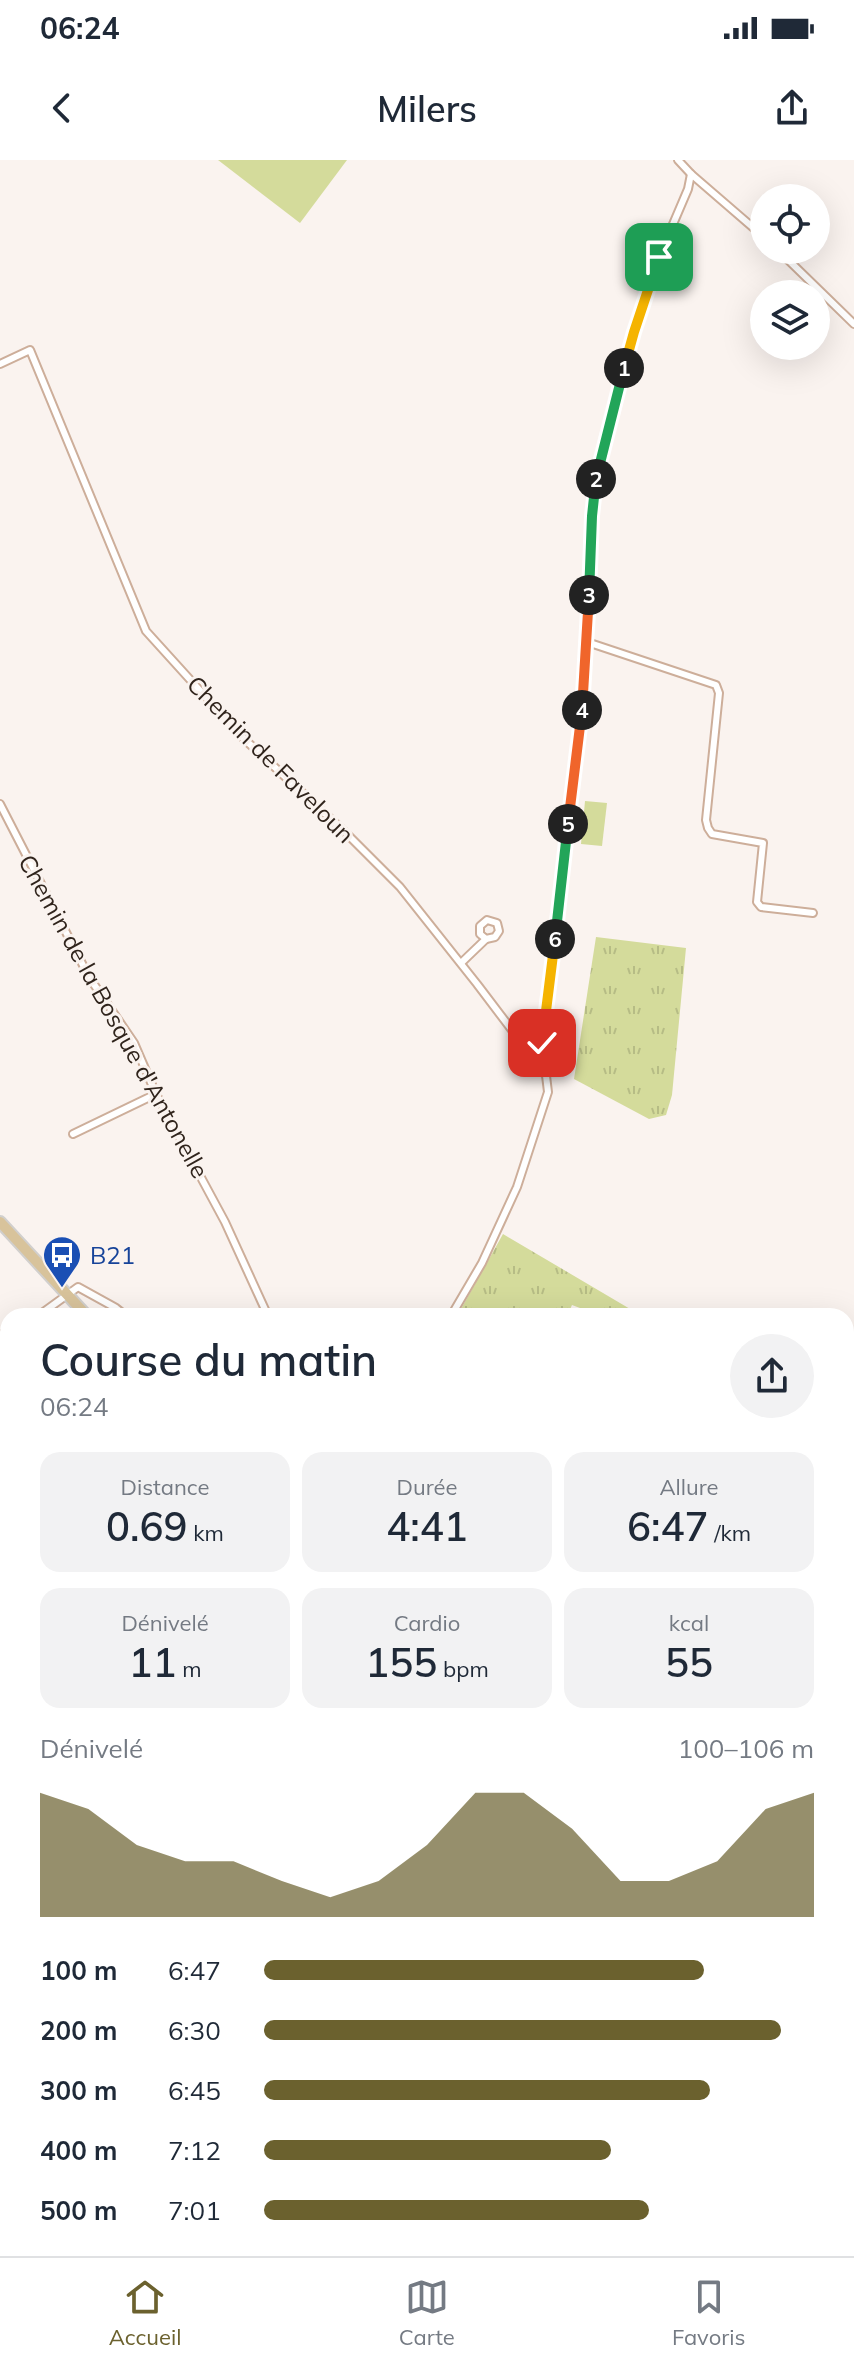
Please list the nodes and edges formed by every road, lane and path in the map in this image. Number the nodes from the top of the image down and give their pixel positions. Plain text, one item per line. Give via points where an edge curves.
1 (678, 160) edge
2 (691, 174) junction
3 (750, 225) edge
4 (792, 264) edge
5 (854, 324) edge
6 (0, 364) edge
7 (587, 642) junction
8 (0, 804) edge
9 (813, 913) dead end
10 (486, 939) dead end
11 (461, 963) junction
12 (546, 1076) junction
13 (156, 1094) junction
14 (73, 1134) dead end
15 (0, 1222) edge
16 (68, 1296) junction
17 (50, 1308) edge
18 (79, 1308) edge
19 (116, 1308) edge
20 (264, 1308) edge
21 (456, 1308) edge

1 - 2 street
2 - 3 street
2 - 7 street via 634,332 596,477
4 - 5 street
6 - 11 street, Chemin de Faveloun via 30,350 146,631 242,737 400,887
7 - 9 street via 716,685 708,828 712,834 763,843 757,902 761,907
7 - 12 street via 542,1043
8 - 13 street, Chemin de la Bosque d'Antonelle via 89,977 134,1043
10 - 11 street
11 - 12 street, Chemin de Faveloun
12 - 21 street via 548,1092 517,1187
13 - 14 street
13 - 20 street, Chemin de la Bosque d'Antonelle
15 - 16 main road
16 - 17 street
16 - 18 main road
16 - 19 street via 78,1287

